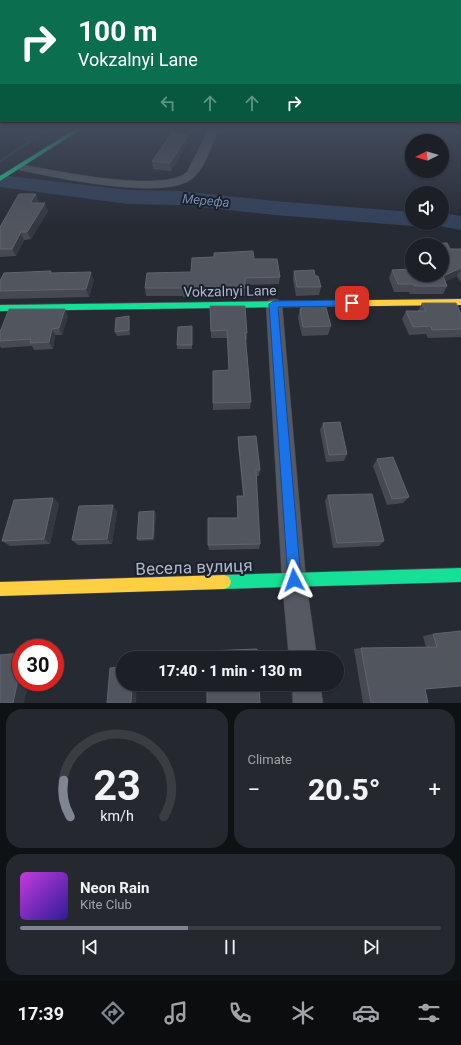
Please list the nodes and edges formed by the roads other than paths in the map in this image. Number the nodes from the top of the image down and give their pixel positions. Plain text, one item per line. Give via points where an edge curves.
1 (27, 162) edge
2 (198, 162) edge
3 (14, 170) junction
4 (0, 179) edge
5 (461, 302) edge
6 (274, 304) junction
7 (0, 308) edge
8 (461, 575) edge
9 (294, 580) junction
10 (0, 589) edge
11 (302, 651) edge
12 (307, 691) edge
13 (308, 703) edge

1 - 3 street
2 - 3 street via 189,177 166,185 114,183
3 - 4 street
5 - 6 street, Vokzalnyi Lane
6 - 7 street, Vokzalnyi Lane
6 - 9 street
8 - 9 street, Весела вулиця
9 - 10 street, Весела вулиця
9 - 11 street
12 - 13 street

